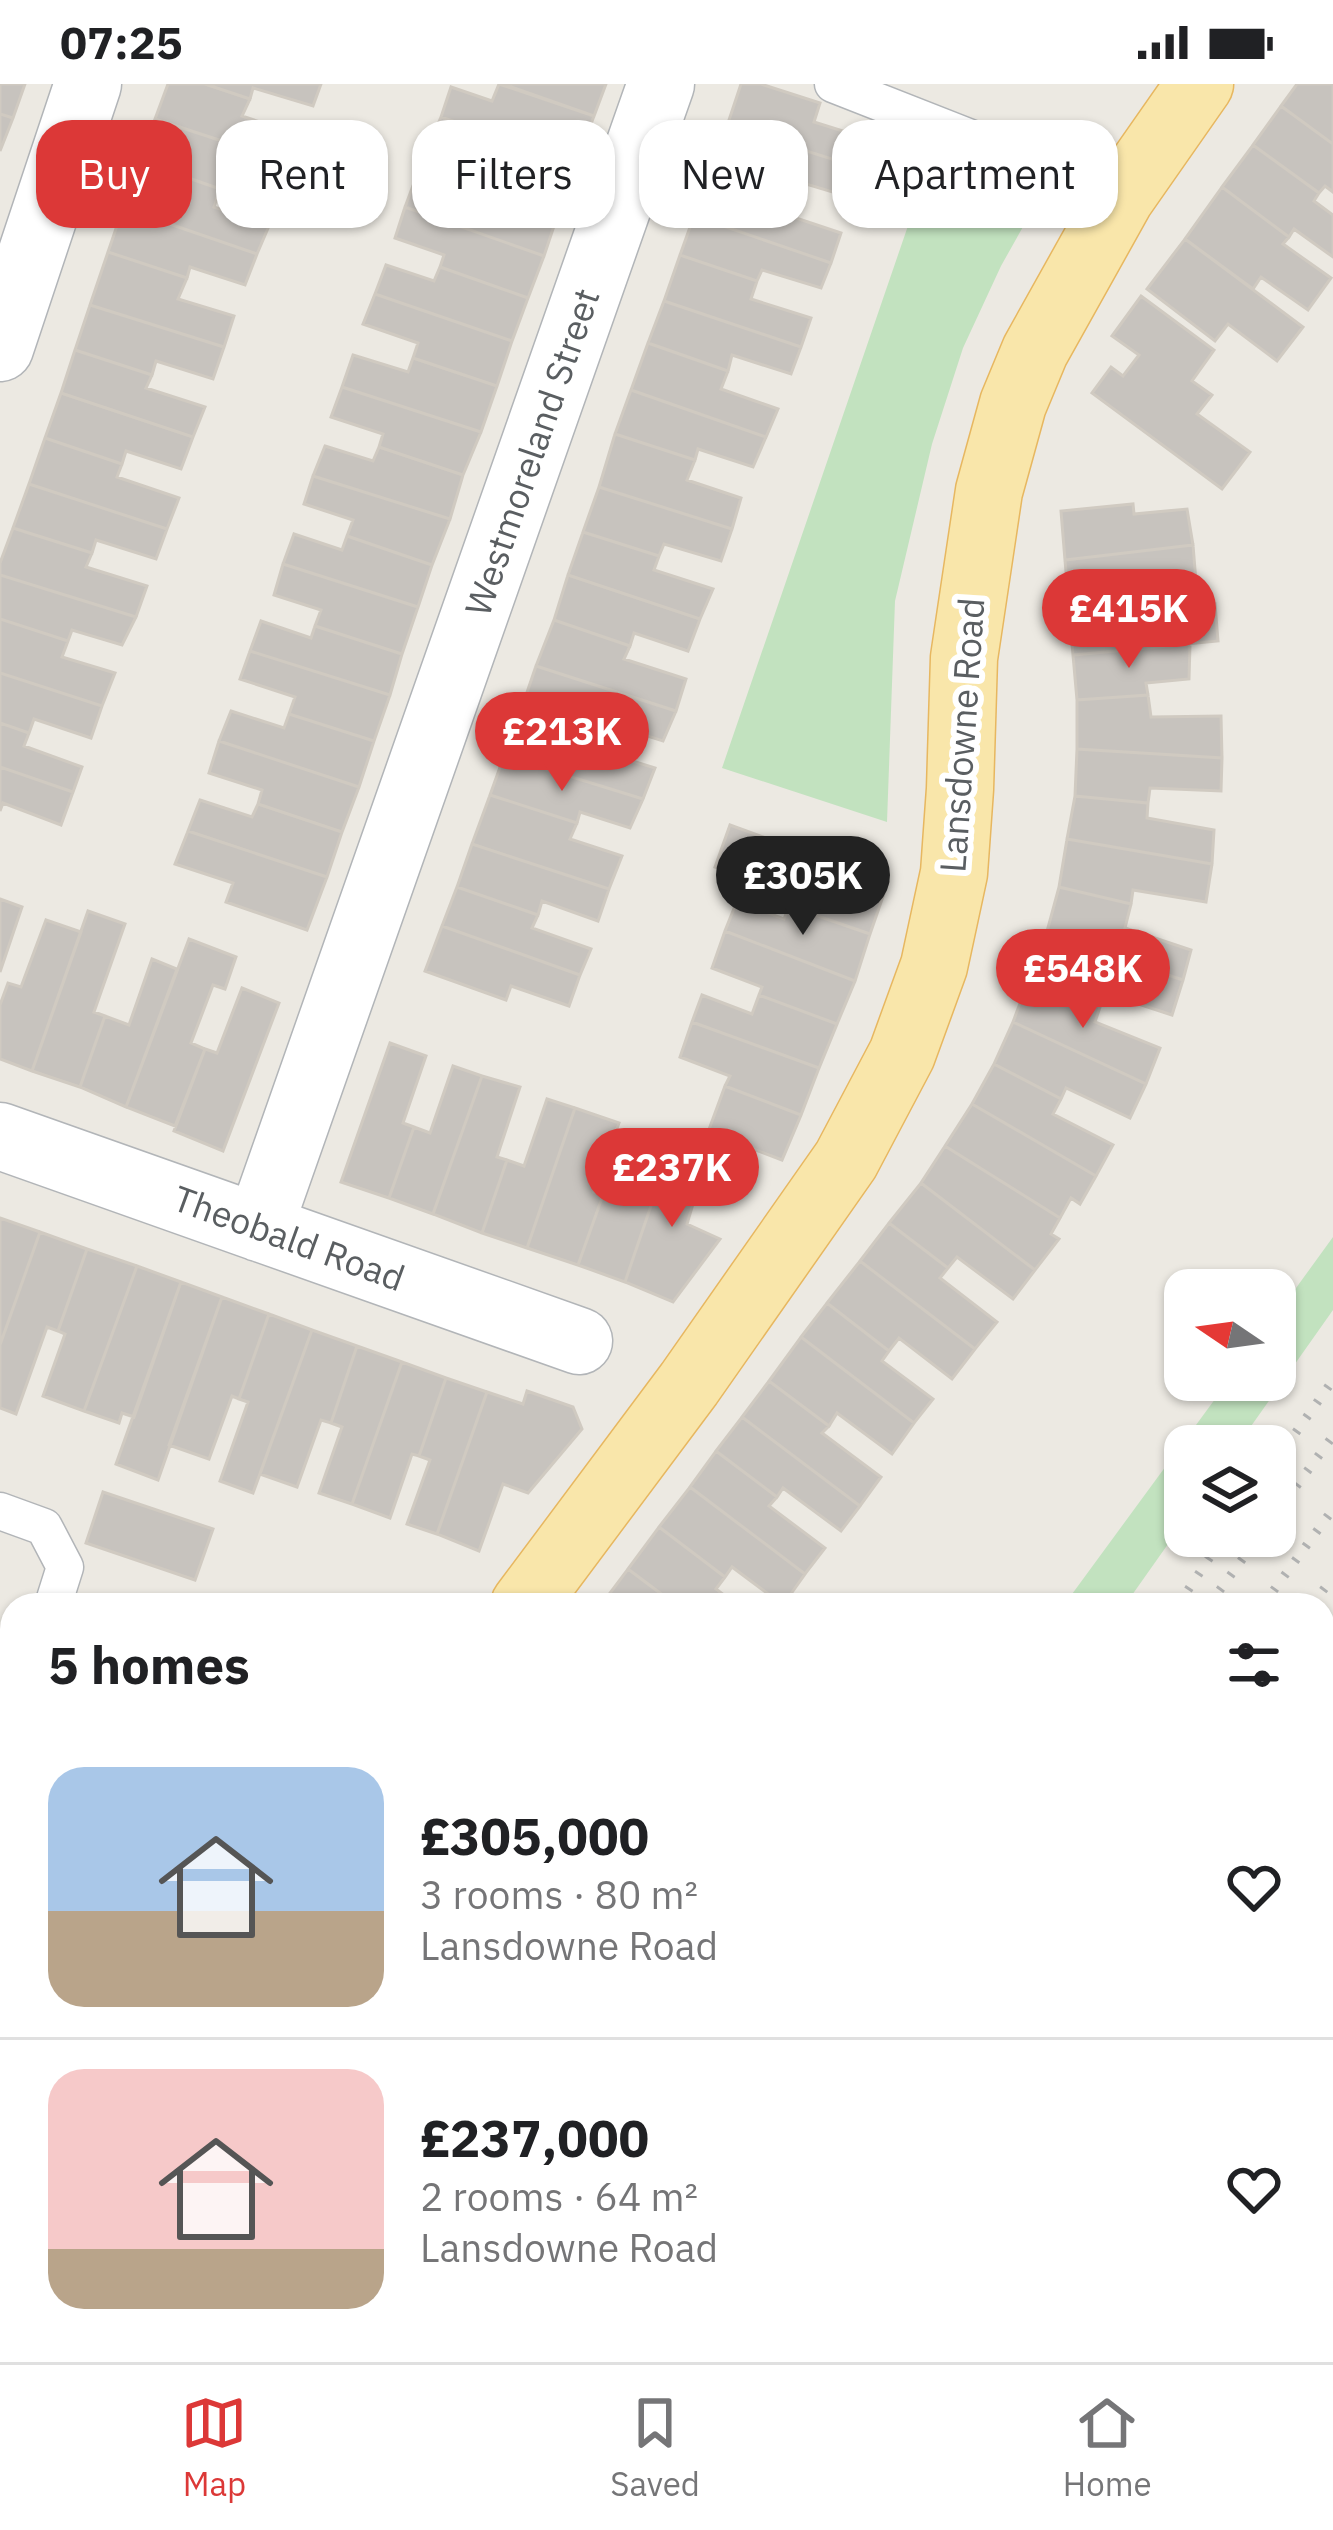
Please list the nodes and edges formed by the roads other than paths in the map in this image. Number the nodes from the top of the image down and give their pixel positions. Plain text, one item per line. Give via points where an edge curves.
1 (88, 84) edge
2 (662, 84) edge
3 (833, 84) edge
4 (1200, 84) edge
5 (1121, 197) junction
6 (0, 347) edge
7 (0, 1136) edge
8 (260, 1228) junction
9 (579, 1341) dead end
10 (0, 1511) edge
11 (57, 1593) edge
12 (533, 1593) edge

1 - 6 street
2 - 8 street, Westmoreland Street
3 - 5 lane
4 - 5 main road, Lansdowne Road
5 - 12 main road, Lansdowne Road via 1035,351 989,491 964,658 954,873 934,966 902,1054 846,1160
7 - 8 street, Theobald Road
8 - 9 street, Theobald Road
10 - 11 lane via 44,1527 65,1568

